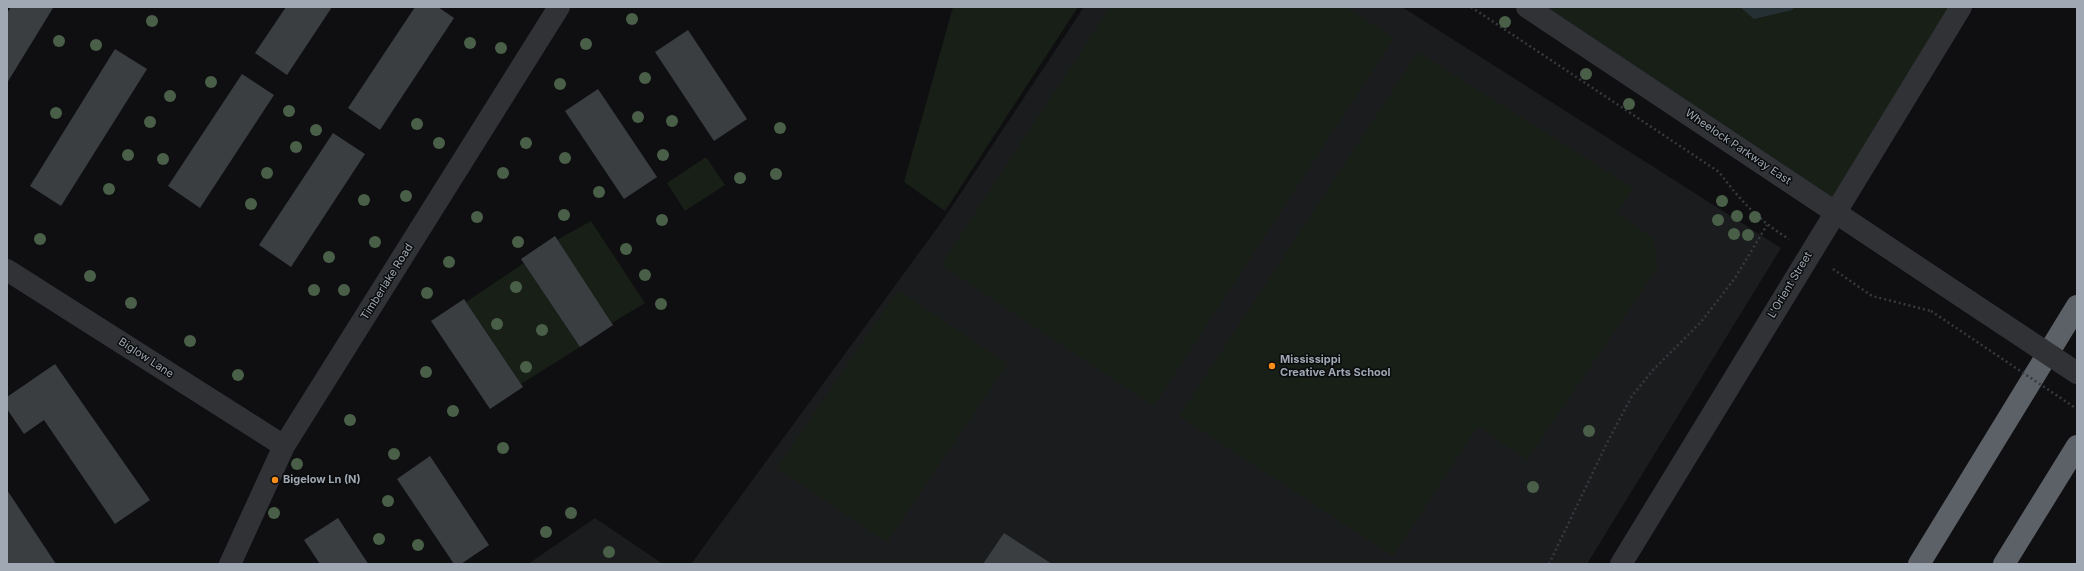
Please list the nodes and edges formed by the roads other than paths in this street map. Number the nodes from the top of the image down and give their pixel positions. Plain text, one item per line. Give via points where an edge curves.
1 (559, 7) edge
2 (1527, 7) edge
3 (1960, 7) edge
4 (1834, 211) junction
5 (7, 270) edge
6 (2077, 306) edge
7 (2077, 373) edge
8 (284, 446) junction
9 (2077, 446) edge
10 (230, 564) edge
11 (1620, 564) edge
12 (1919, 564) edge
13 (2004, 564) edge

1 - 8 street, Timberlake Road
2 - 4 street, Wheelock Parkway East
3 - 4 street, L'Orient Street
4 - 7 street, Wheelock Parkway East, bridge
4 - 11 street, L'Orient Street
5 - 8 street, Biglow Lane
6 - 12 highway
8 - 10 street, Timberlake Road
9 - 13 highway

